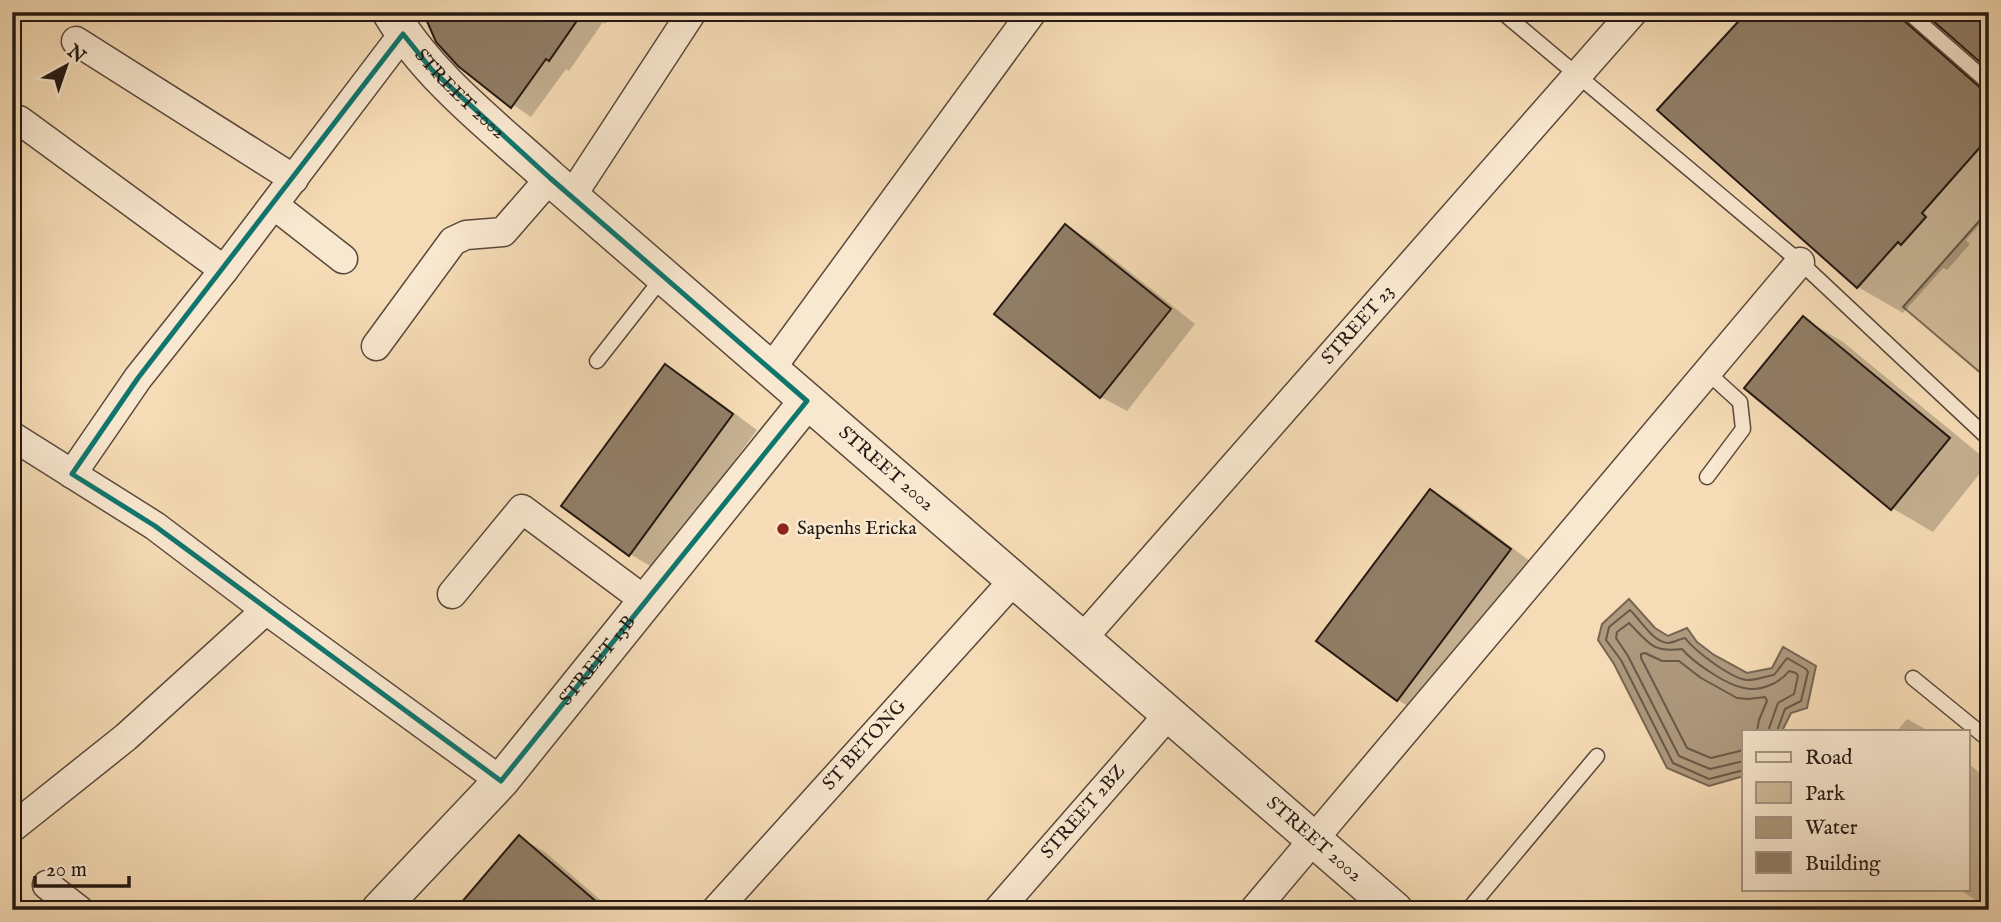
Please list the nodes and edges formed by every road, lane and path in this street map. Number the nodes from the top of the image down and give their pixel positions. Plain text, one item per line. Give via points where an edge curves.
1 (692, 12) edge
2 (1032, 12) edge
3 (1502, 12) edge
4 (1633, 12) edge
5 (1908, 12) edge
6 (397, 23) edge
7 (76, 41) dead end
8 (1577, 75) junction
9 (1989, 83) edge
10 (19, 120) dead end
11 (294, 178) junction
12 (560, 188) junction
13 (274, 205) junction
14 (343, 260) dead end
15 (1800, 262) junction
16 (224, 270) junction
17 (663, 277) junction
18 (376, 346) dead end
19 (597, 361) dead end
20 (770, 370) junction
21 (1707, 372) junction
22 (807, 401) junction
23 (1989, 439) edge
24 (17, 448) edge
25 (72, 474) junction
26 (1706, 477) dead end
27 (1014, 580) junction
28 (452, 594) dead end
29 (647, 602) junction
30 (265, 610) junction
31 (1082, 639) junction
32 (1913, 678) dead end
33 (1169, 714) junction
34 (1989, 740) edge
35 (1597, 756) dead end
36 (501, 781) junction
37 (12, 828) edge
38 (1313, 839) junction
39 (47, 885) dead end
40 (79, 910) edge
41 (379, 910) edge
42 (716, 910) edge
43 (998, 910) edge
44 (1254, 910) edge
45 (1395, 910) edge
46 (1468, 910) edge

1 - 12 street
2 - 20 street
3 - 8 lane
4 - 8 street, STREET 23
5 - 9 lane
6 - 11 street
6 - 12 street, STREET 2002 via 432,70
7 - 11 street
8 - 15 lane
8 - 31 street, STREET 23
10 - 16 street
11 - 13 street
12 - 17 street, STREET 2002
12 - 18 street via 503,232 466,235 453,242
13 - 14 street
13 - 16 street
15 - 21 street
15 - 23 lane
16 - 25 street via 138,378
17 - 19 lane
17 - 20 street, STREET 2002
20 - 22 street, STREET 2002
21 - 26 lane via 1740,402 1743,429
21 - 38 street
22 - 27 street, STREET 2002
22 - 29 street, STREET 13B
24 - 25 street
25 - 30 street via 155,526
27 - 31 street, STREET 2002
27 - 42 street, ST BETONG
28 - 29 street via 522,509
29 - 36 street, STREET 13B
30 - 36 street
30 - 37 street via 126,737
31 - 33 street, STREET 2002
32 - 34 lane
33 - 38 street, STREET 2002
33 - 43 street, STREET 2BZ
35 - 46 lane
36 - 41 street, STREET 13B
38 - 44 street
38 - 45 street, STREET 2002
39 - 40 street

